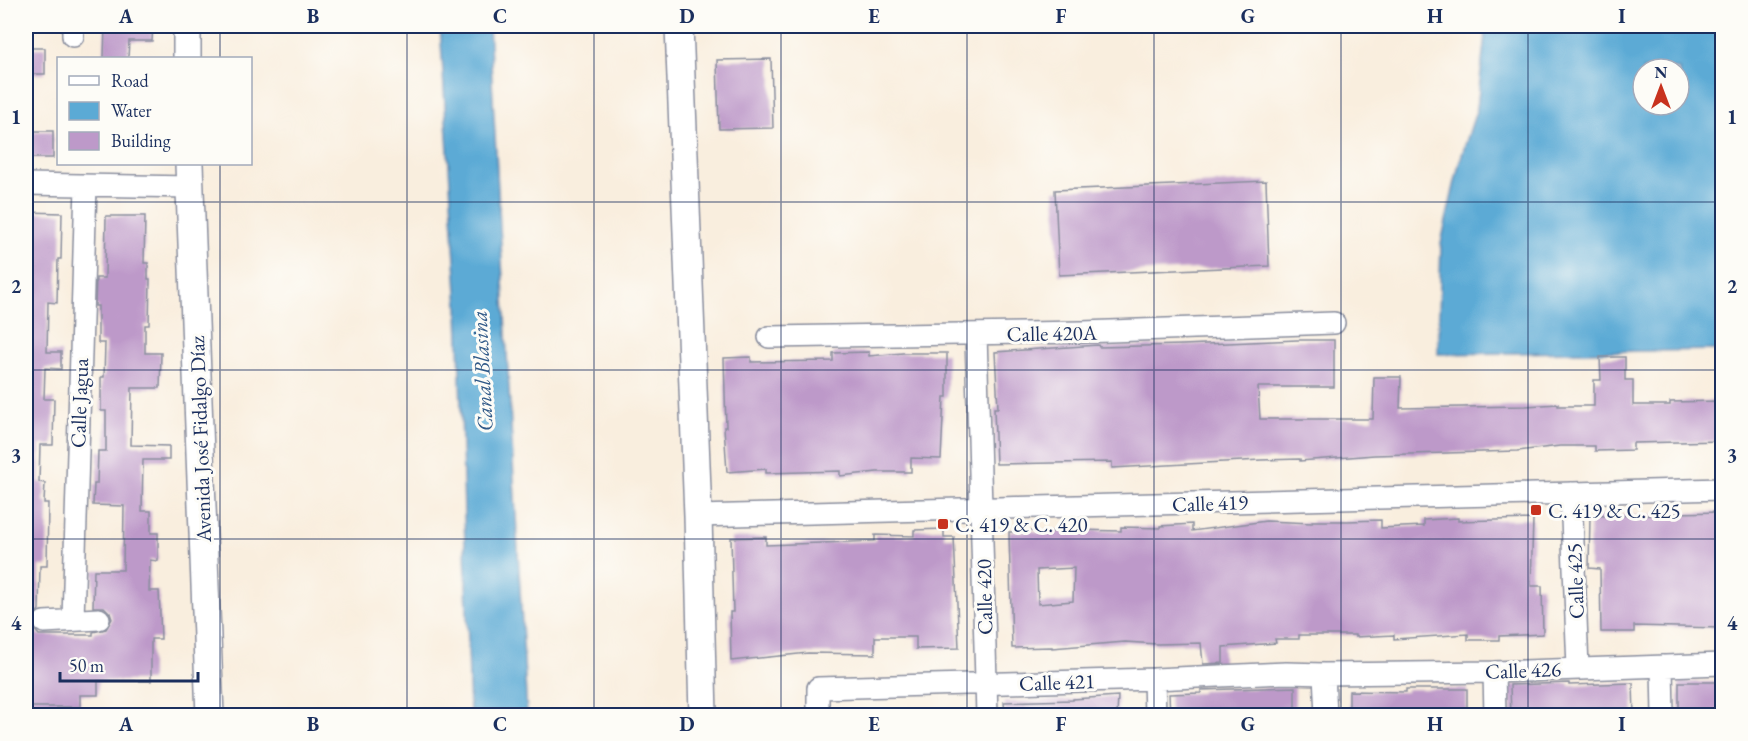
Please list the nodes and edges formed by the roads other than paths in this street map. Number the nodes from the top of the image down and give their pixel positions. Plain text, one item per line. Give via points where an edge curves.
1 (187, 26) edge
2 (679, 26) edge
3 (188, 57) edge
4 (190, 175) edge
5 (26, 184) edge
6 (86, 186) junction
7 (1334, 323) dead end
8 (976, 334) junction
9 (769, 337) dead end
10 (1722, 489) edge
11 (1571, 493) junction
12 (982, 509) junction
13 (698, 516) junction
14 (72, 619) junction
15 (99, 619) dead end
16 (44, 622) dead end
17 (1722, 664) edge
18 (1662, 666) junction
19 (1578, 668) junction
20 (1494, 672) junction
21 (1324, 674) junction
22 (1154, 679) junction
23 (986, 684) junction
24 (210, 716) edge
25 (703, 716) edge
26 (818, 716) edge
27 (987, 716) edge
28 (1155, 716) edge
29 (1326, 716) edge
30 (1495, 716) edge
31 (1664, 716) edge

1 - 3 street
2 - 13 street
4 - 6 street
4 - 24 street, Avenida José Fidalgo Díaz
5 - 6 street
6 - 14 street, Calle Jagua
7 - 8 street, Calle 420A
8 - 9 street, Calle 420A
8 - 12 street, Calle 420
10 - 11 street, Calle 419
11 - 12 street, Calle 419
11 - 19 street, Calle 425
12 - 13 street, Calle 419
12 - 23 street, Calle 420
13 - 25 street
14 - 15 street
14 - 16 street
17 - 18 street, Calle 426
18 - 19 street, Calle 426
18 - 31 street
19 - 20 street, Calle 426
20 - 21 street, Calle 426
20 - 30 street
21 - 22 street, Calle 421
21 - 29 street
22 - 23 street, Calle 421
22 - 28 street
23 - 26 street, Calle 421 via 818,688
23 - 27 street, Calle 420

